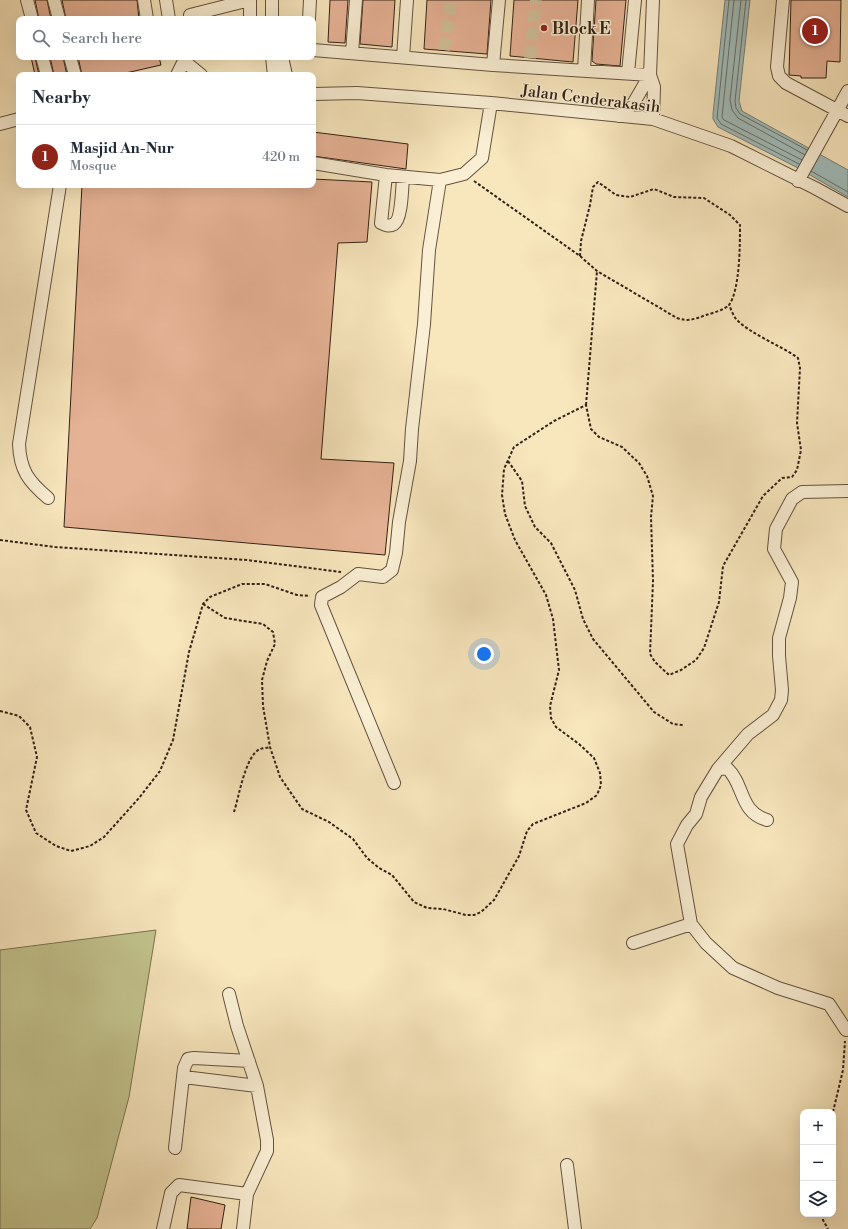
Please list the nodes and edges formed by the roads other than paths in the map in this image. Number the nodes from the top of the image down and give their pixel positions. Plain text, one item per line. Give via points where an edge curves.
1 (27, 0) edge
2 (54, 0) edge
3 (144, 0) edge
4 (166, 0) edge
5 (250, 0) edge
6 (272, 0) edge
7 (310, 0) edge
8 (356, 0) edge
9 (408, 0) edge
10 (499, 0) edge
11 (588, 0) edge
12 (635, 0) edge
13 (653, 0) edge
14 (782, 0) edge
15 (31, 16) edge
16 (58, 16) edge
17 (147, 16) edge
18 (169, 16) edge
19 (190, 16) edge
20 (250, 16) edge
21 (272, 16) edge
22 (309, 16) edge
23 (316, 50) edge
24 (352, 53) junction
25 (403, 57) junction
26 (43, 60) edge
27 (72, 60) edge
28 (183, 60) edge
29 (183, 60) edge
30 (184, 60) edge
31 (272, 60) edge
32 (283, 60) edge
33 (493, 65) junction
34 (584, 70) junction
35 (46, 72) edge
36 (74, 72) edge
37 (178, 72) edge
38 (185, 72) edge
39 (197, 72) edge
40 (274, 72) edge
41 (285, 72) edge
42 (628, 73) junction
43 (650, 75) junction
44 (316, 86) edge
45 (848, 91) edge
46 (357, 93) junction
47 (316, 94) edge
48 (491, 103) junction
49 (843, 113) edge
50 (619, 116) junction
51 (653, 119) junction
52 (16, 120) edge
53 (0, 124) edge
54 (316, 163) edge
55 (386, 175) junction
56 (403, 177) junction
57 (800, 178) junction
58 (440, 180) junction
59 (60, 188) edge
60 (848, 206) edge
61 (848, 491) edge
62 (48, 498) dead end
63 (718, 769) junction
64 (394, 783) dead end
65 (767, 820) dead end
66 (691, 924) junction
67 (633, 944) dead end
68 (229, 994) dead end
69 (847, 1030) edge
70 (249, 1061) junction
71 (184, 1078) junction
72 (258, 1086) junction
73 (174, 1148) dead end
74 (568, 1165) dead end
75 (247, 1194) junction
76 (163, 1229) edge
77 (243, 1229) edge
78 (575, 1229) edge

1 - 15 street
2 - 16 street
3 - 17 street
4 - 18 street
5 - 19 street
5 - 20 street
6 - 21 street
7 - 22 street
8 - 24 street
9 - 25 street
10 - 33 street
11 - 34 street
12 - 42 street
13 - 43 street
14 - 49 street via 777,67 780,76 786,83
23 - 24 street
24 - 25 street
25 - 33 street via 444,56
26 - 35 street
27 - 36 street
28 - 37 street
29 - 38 street
30 - 39 street
31 - 40 street
32 - 41 street
33 - 34 street via 530,63
34 - 42 street
42 - 43 street
43 - 50 street via 633,104
43 - 51 street via 654,87
44 - 46 street
45 - 49 street
46 - 47 street, Jalan Cenderakasih
46 - 48 street, Jalan Cenderakasih
48 - 50 street, Jalan Cenderakasih
48 - 58 street via 482,158 464,174
49 - 57 street
50 - 51 street, Jalan Cenderakasih
51 - 57 street, Jalan Cenderakasih via 731,146
52 - 53 street
54 - 55 street
55 - 56 street
55 - 56 street via 381,223 388,226 393,225 398,218
56 - 58 street
57 - 60 street, Jalan Cenderakasih
58 - 64 street via 429,250 410,461 392,570 383,577 358,574 322,597 321,605
59 - 62 street via 19,444 19,457 31,484
61 - 63 street via 802,492 792,499 776,529 774,549 792,582 780,638 781,700 773,715 748,734
63 - 65 street via 727,768 734,774 741,794 752,813
63 - 66 street via 701,797 696,814 677,844
66 - 67 street
66 - 69 street via 706,943 733,968 778,988 829,1004
68 - 70 street
70 - 71 street via 188,1059 185,1063
70 - 72 street
71 - 72 street
71 - 73 street
72 - 75 street via 266,1126 267,1151
74 - 78 street
75 - 76 street via 178,1185 171,1193
75 - 77 street

